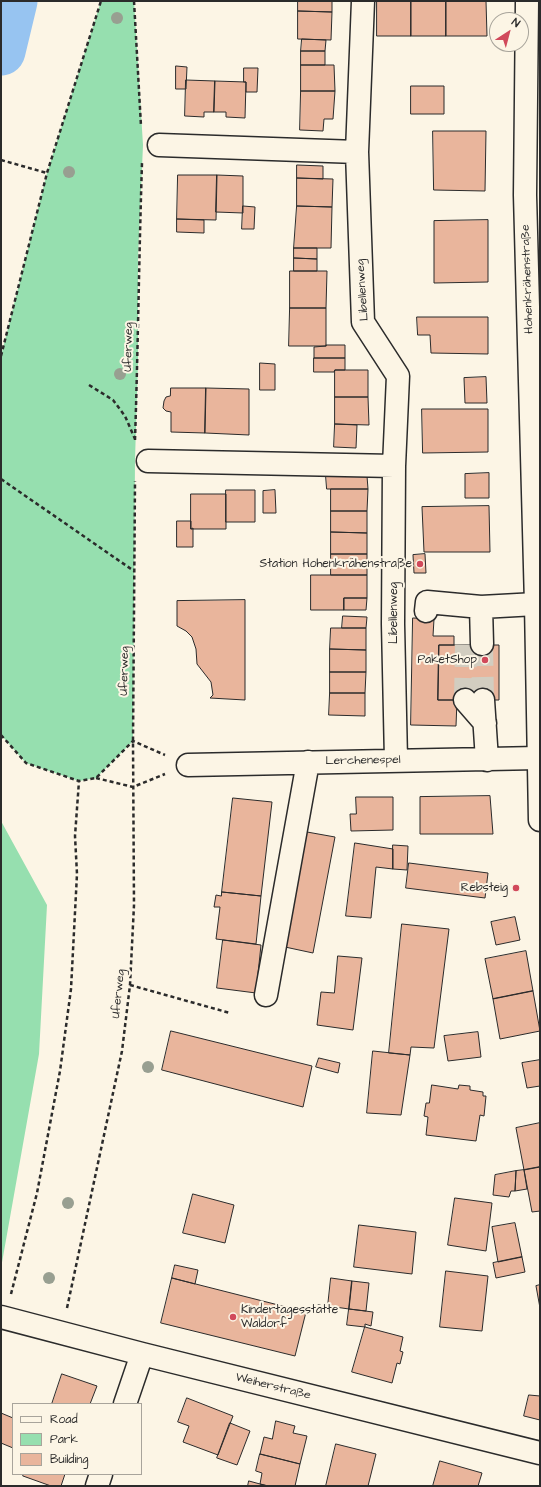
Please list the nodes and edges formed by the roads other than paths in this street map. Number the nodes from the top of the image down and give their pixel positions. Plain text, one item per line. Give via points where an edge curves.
1 (363, 1) edge
2 (527, 1) edge
3 (159, 145) dead end
4 (357, 152) junction
5 (139, 461) road end
6 (394, 466) junction
7 (536, 604) junction
8 (426, 611) dead end
9 (481, 613) junction
10 (474, 644) tunnel mouth
11 (474, 700) tunnel mouth
12 (538, 758) junction
13 (396, 760) junction
14 (486, 760) junction
15 (308, 762) junction
16 (188, 765) road end
17 (540, 820) edge
18 (266, 995) dead end
19 (4, 1318) edge
20 (142, 1354) junction
21 (125, 1403) edge
22 (540, 1452) edge
23 (101, 1475) edge
24 (97, 1486) edge

1 - 4 street, Libellenweg
2 - 7 street, Hohenkrähenstraße via 526,195
3 - 4 street
4 - 6 street, Libellenweg via 363,322 398,376
5 - 6 street
6 - 13 street, Libellenweg via 393,624
7 - 9 street
7 - 12 street, Hohenkrähenstraße
8 - 9 street via 427,602
9 - 10 street
11 - 14 street via 485,723
12 - 14 street, Lerchenespel
12 - 17 street, Hohenkrähenstraße
13 - 14 street, Lerchenespel
13 - 15 street, Lerchenespel
15 - 16 street, Lerchenespel
15 - 18 street
19 - 20 street, Weiherstraße
20 - 21 street
20 - 22 street, Weiherstraße
23 - 24 street

